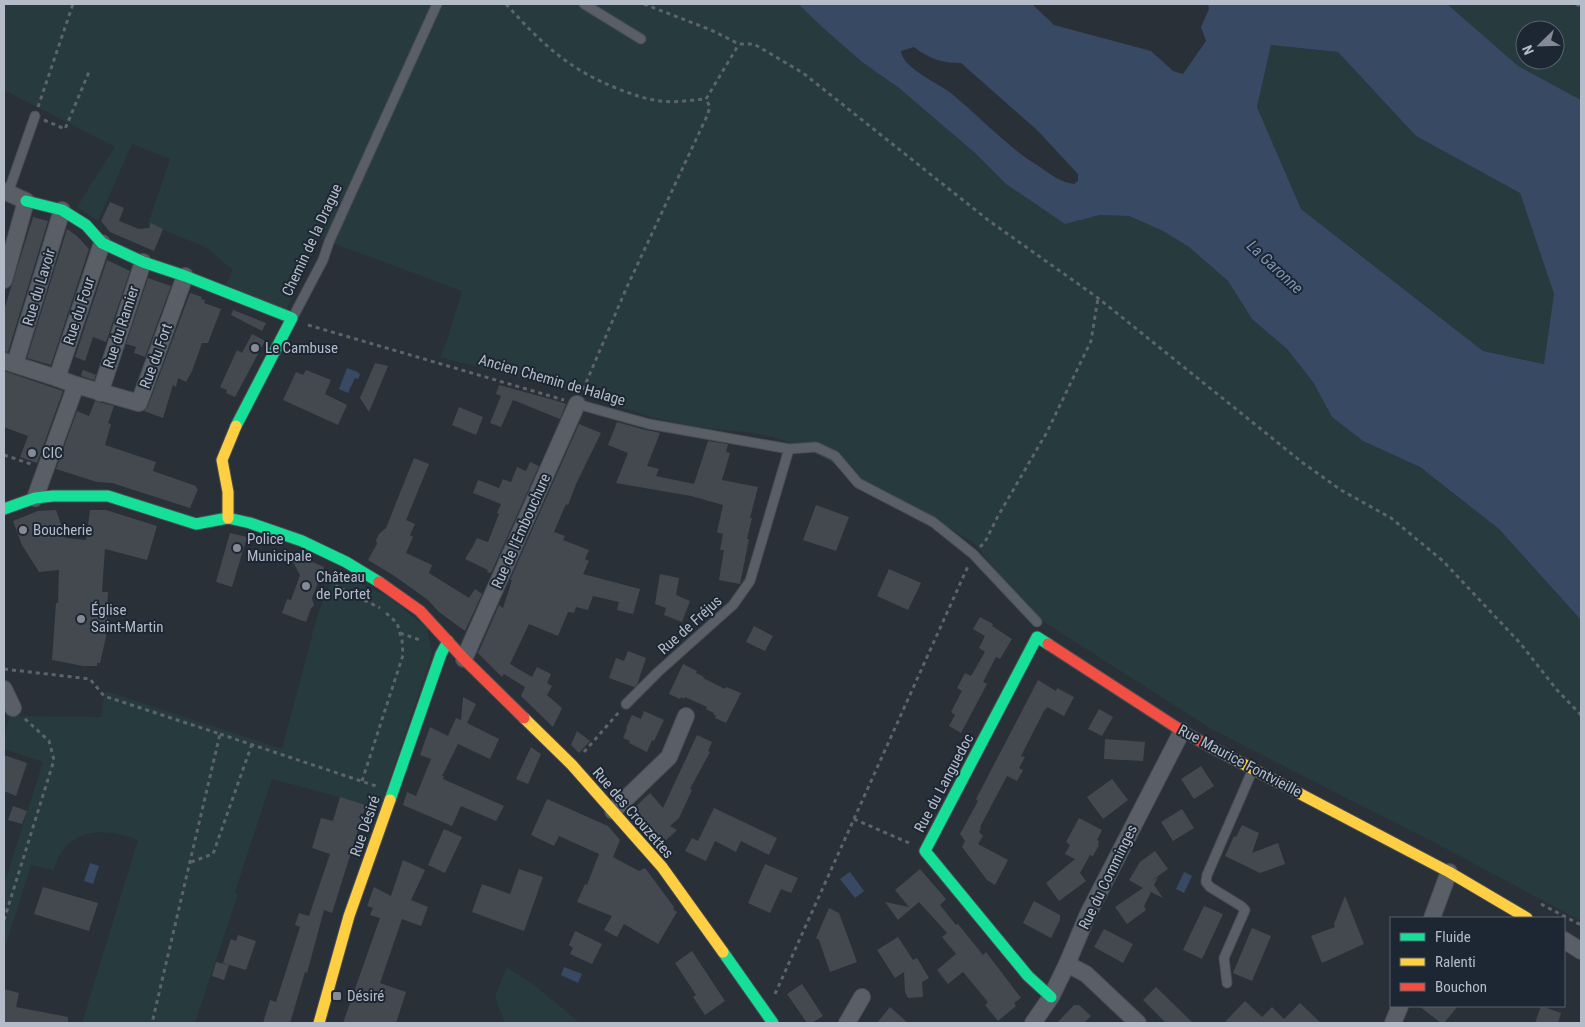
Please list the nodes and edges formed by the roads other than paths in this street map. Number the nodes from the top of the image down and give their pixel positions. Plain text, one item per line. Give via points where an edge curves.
1 (437, 4) edge
2 (584, 4) edge
3 (641, 39) dead end
4 (36, 116) road end
5 (6, 192) edge
6 (26, 201) junction
7 (62, 210) junction
8 (102, 244) junction
9 (143, 262) junction
10 (184, 276) junction
11 (4, 280) edge
12 (292, 318) junction
13 (10, 363) edge
14 (57, 378) junction
15 (76, 385) junction
16 (100, 393) junction
17 (577, 404) joint
18 (789, 449) junction
19 (35, 498) junction
20 (4, 509) edge
21 (228, 518) junction
22 (1037, 622) dead end
23 (1037, 638) joint
24 (448, 641) junction
25 (464, 659) junction
26 (4, 689) edge
27 (626, 704) road end
28 (13, 708) road end
29 (686, 716) dead end
30 (1182, 731) junction
31 (1253, 768) junction
32 (613, 811) junction
33 (1449, 872) junction
34 (1432, 917) edge
35 (1525, 917) edge
36 (1565, 941) edge
37 (1581, 950) edge
38 (1067, 964) junction
39 (1227, 983) dead end
40 (862, 997) dead end
41 (1051, 997) junction
42 (1400, 1007) edge
43 (319, 1023) edge
44 (773, 1023) edge
45 (847, 1023) edge
46 (1033, 1023) edge
47 (1138, 1023) edge
48 (1393, 1023) edge

1 - 12 lane, Chemin de la Drague via 323,260
2 - 3 lane
4 - 5 lane
5 - 6 street
6 - 7 street
6 - 11 street
7 - 8 street via 86,226
7 - 13 street, Rue du Lavoir
8 - 9 street
8 - 14 street, Rue du Four
9 - 10 street
9 - 16 street, Rue du Ramier
10 - 12 street
10 - 16 street, Rue du Fort via 139,403
12 - 21 street, Chemin de la Drague via 222,460 228,492
13 - 14 street, Rue du Fort
14 - 15 street, Rue du Fort
15 - 16 street, Rue du Fort
15 - 19 street
17 - 18 lane, Ancien Chemin de Halage via 649,424
17 - 25 street, Rue de l'Embouchure
18 - 22 lane, Ancien Chemin de Halage via 816,447 835,456 858,483 933,522 973,554
18 - 27 lane, Rue de Fréjus via 750,580 733,605
19 - 20 street
19 - 21 street via 108,496 196,524
21 - 24 street, Rue des Crouzettes via 302,541 346,562 420,611
23 - 30 street, Rue Maurice Fontvieille
23 - 41 street, Rue du Languedoc via 925,851 1028,976
24 - 25 street, Rue des Crouzettes
24 - 43 street, Rue Désiré via 349,916
25 - 32 street, Rue des Crouzettes
26 - 28 street
29 - 32 street via 669,757
30 - 31 street, Rue Maurice Fontvieille
30 - 38 street, Rue du Comminges via 1088,914
31 - 33 street, Rue Maurice Fontvieille
31 - 39 lane via 1206,882 1245,910 1224,958
32 - 44 street, Rue des Crouzettes via 662,867
33 - 34 street
33 - 35 street, Rue Maurice Fontvieille
36 - 37 street
38 - 41 street, Rue du Comminges
38 - 47 street via 1086,974
40 - 45 street
41 - 46 street, Rue du Comminges
42 - 48 street

